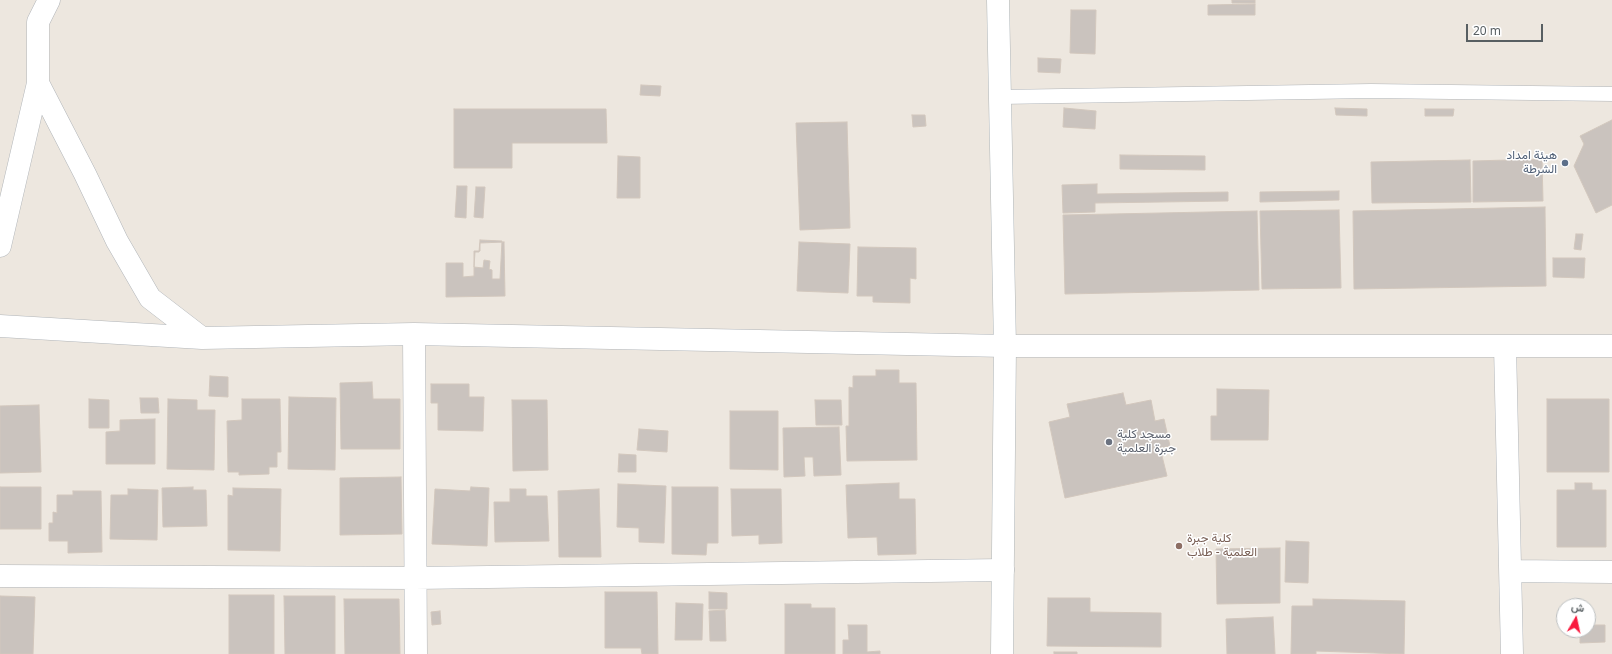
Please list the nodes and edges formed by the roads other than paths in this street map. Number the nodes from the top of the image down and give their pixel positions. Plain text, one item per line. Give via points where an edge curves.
1 (49, 0) edge
2 (998, 0) edge
3 (38, 83) junction
4 (1612, 94) edge
5 (1000, 97) junction
6 (0, 246) edge
7 (0, 326) edge
8 (414, 334) junction
9 (202, 338) junction
10 (1005, 346) junction
11 (1505, 346) junction
12 (1612, 346) edge
13 (1004, 570) junction
14 (1511, 571) junction
15 (1612, 572) edge
16 (0, 576) edge
17 (416, 578) junction
18 (416, 654) edge
19 (1002, 654) edge
20 (1512, 654) edge

1 - 3 street via 38,22
2 - 5 street
3 - 6 street
3 - 9 street via 117,241 150,298
4 - 5 lane via 1371,91
5 - 10 street
7 - 9 street
8 - 9 street
8 - 10 street
8 - 17 street
10 - 11 street
10 - 13 street
11 - 12 street
11 - 14 street
13 - 17 street
13 - 19 street
14 - 15 street
14 - 20 street
16 - 17 street
17 - 18 street

